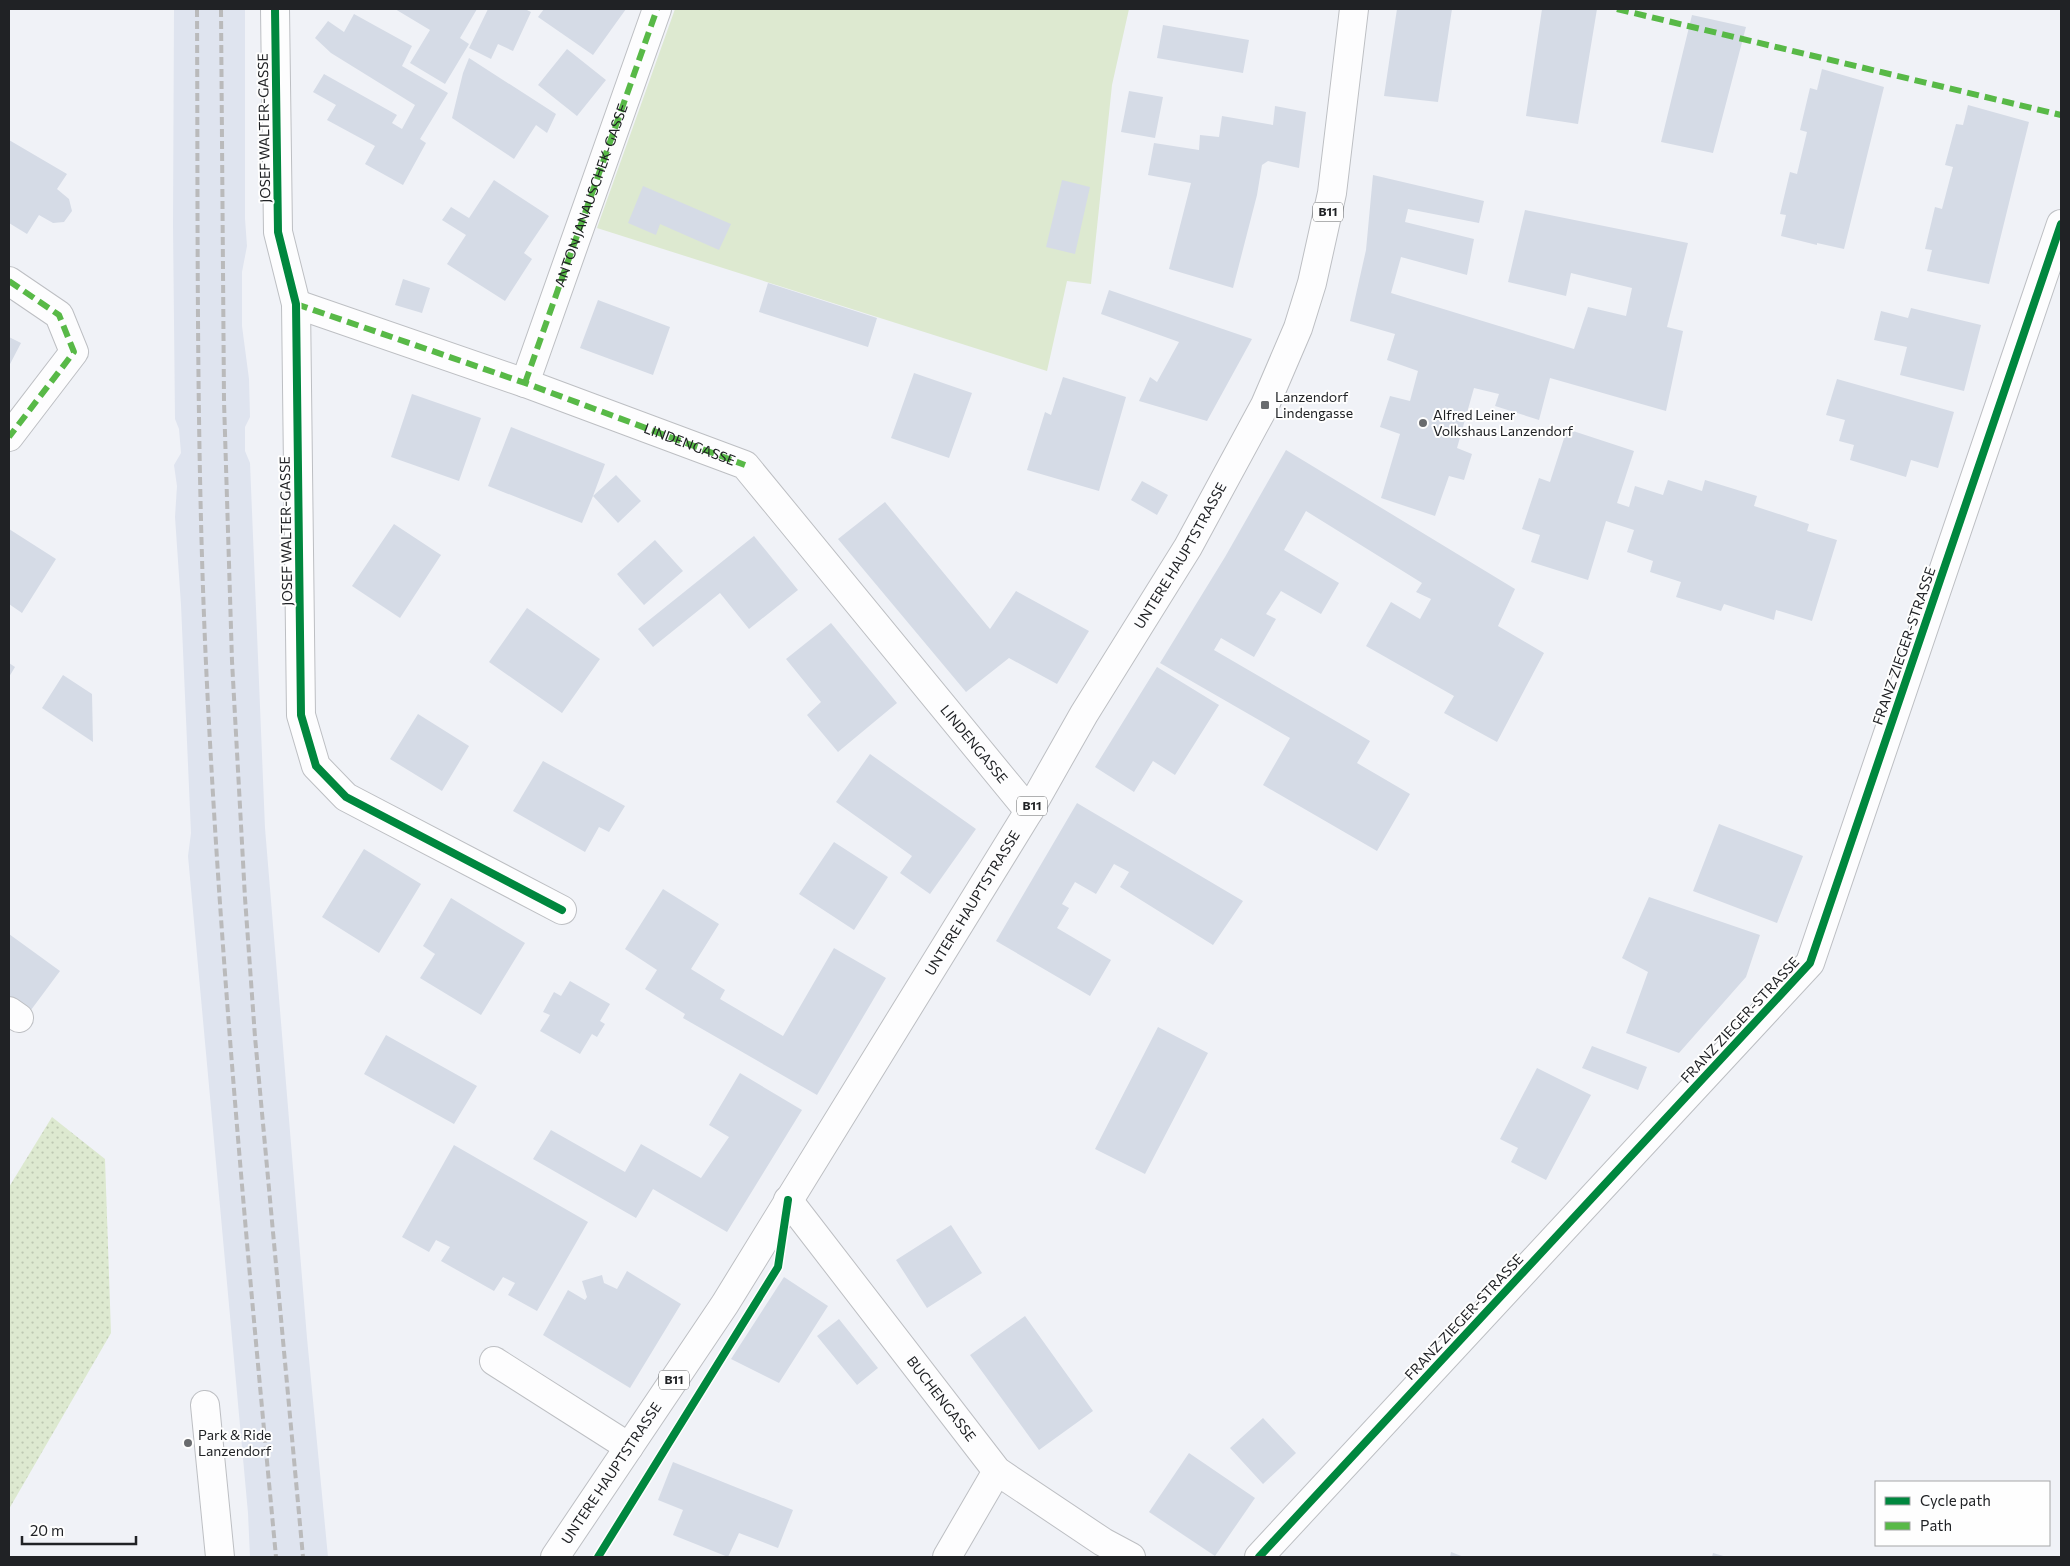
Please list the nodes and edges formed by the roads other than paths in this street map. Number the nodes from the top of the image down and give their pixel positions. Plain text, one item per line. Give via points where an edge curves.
1 (275, 9) edge
2 (657, 9) edge
3 (1354, 9) edge
4 (2061, 224) edge
5 (9, 281) edge
6 (296, 304) junction
7 (525, 383) junction
8 (9, 437) edge
9 (1029, 810) junction
10 (562, 910) dead end
11 (788, 1200) junction
12 (494, 1361) dead end
13 (205, 1405) dead end
14 (629, 1447) junction
15 (997, 1471) junction
16 (220, 1557) edge
17 (555, 1557) edge
18 (947, 1557) edge
19 (1131, 1557) edge
20 (1259, 1557) edge

1 - 6 street, JOSEF WALTER-GASSE via 278,232
2 - 7 street, ANTON JANAUSCHEK-GASSE
3 - 9 street, UNTERE HAUPTSTRASSE / B11 via 1332,193 1312,283 1298,328 1265,406 1188,547 1084,714
4 - 20 street, FRANZ ZIEGER-STRASSE via 1810,963
5 - 8 street via 59,315 74,352
6 - 7 street, LINDENGASSE
6 - 10 street, JOSEF WALTER-GASSE via 301,715 316,766 346,797
7 - 9 street, LINDENGASSE via 745,465
9 - 11 street, UNTERE HAUPTSTRASSE / B11
11 - 14 street, UNTERE HAUPTSTRASSE / B11 via 725,1304
11 - 15 street, BUCHENGASSE
12 - 14 street
13 - 16 street
14 - 17 street, UNTERE HAUPTSTRASSE / B11
15 - 18 street
15 - 19 street, BUCHENGASSE via 1102,1542

